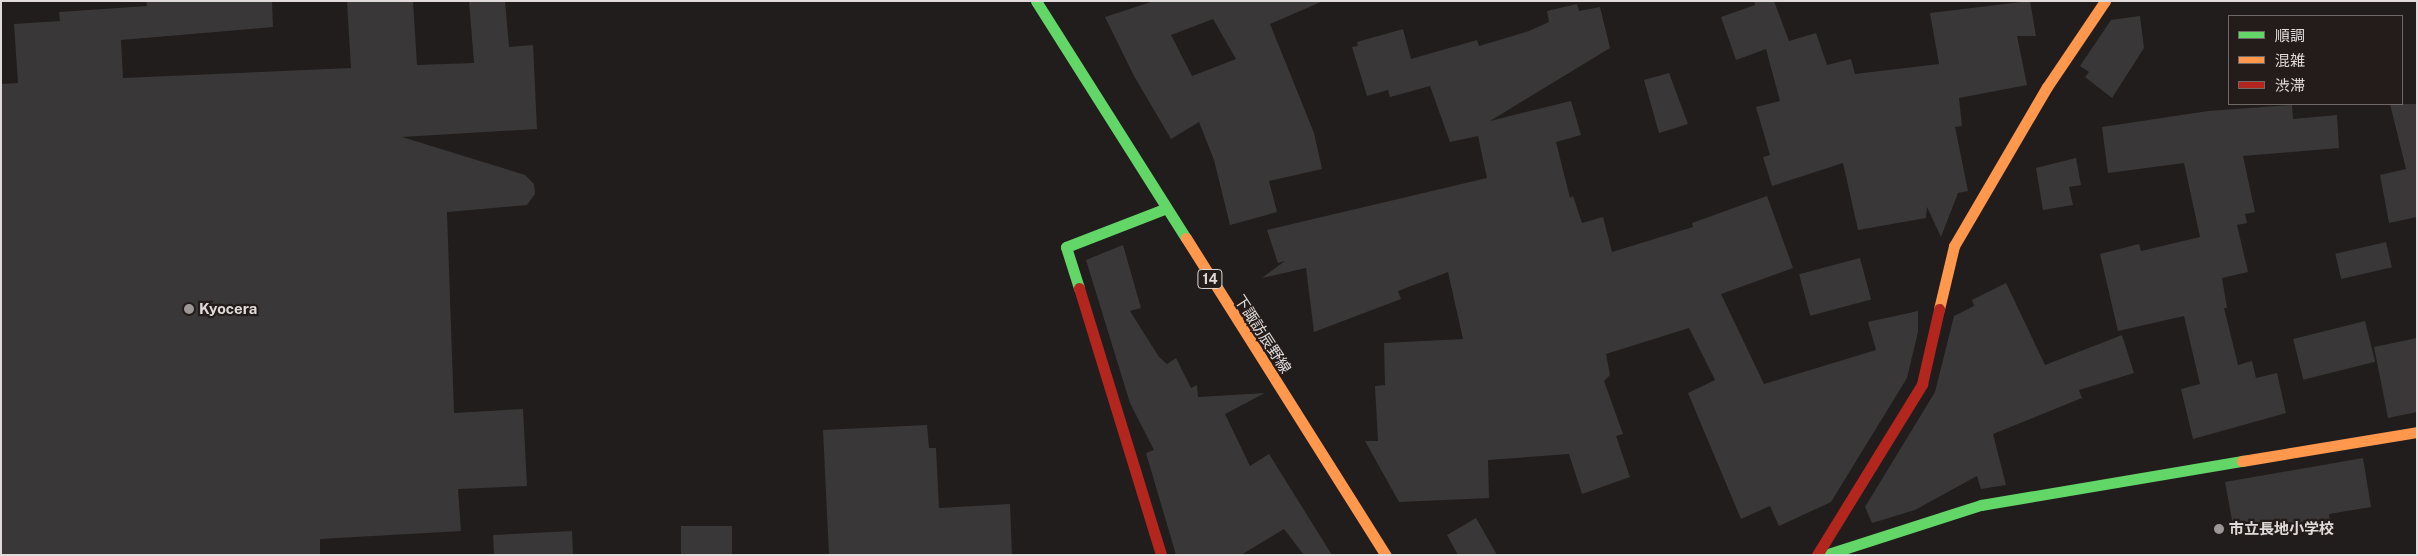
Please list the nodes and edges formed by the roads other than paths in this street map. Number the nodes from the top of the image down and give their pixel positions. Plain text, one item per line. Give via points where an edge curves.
1 (1036, 1) edge
2 (2105, 1) edge
3 (1164, 210) junction
4 (2417, 432) edge
5 (1161, 555) edge
6 (1386, 555) edge
7 (1817, 555) edge
8 (1825, 555) edge

1 - 3 street, 下諏訪辰野線 / 14
2 - 7 street via 2047,87 1954,246 1922,384
3 - 5 street via 1066,247
3 - 6 street, 下諏訪辰野線 / 14
4 - 8 street via 1981,505

